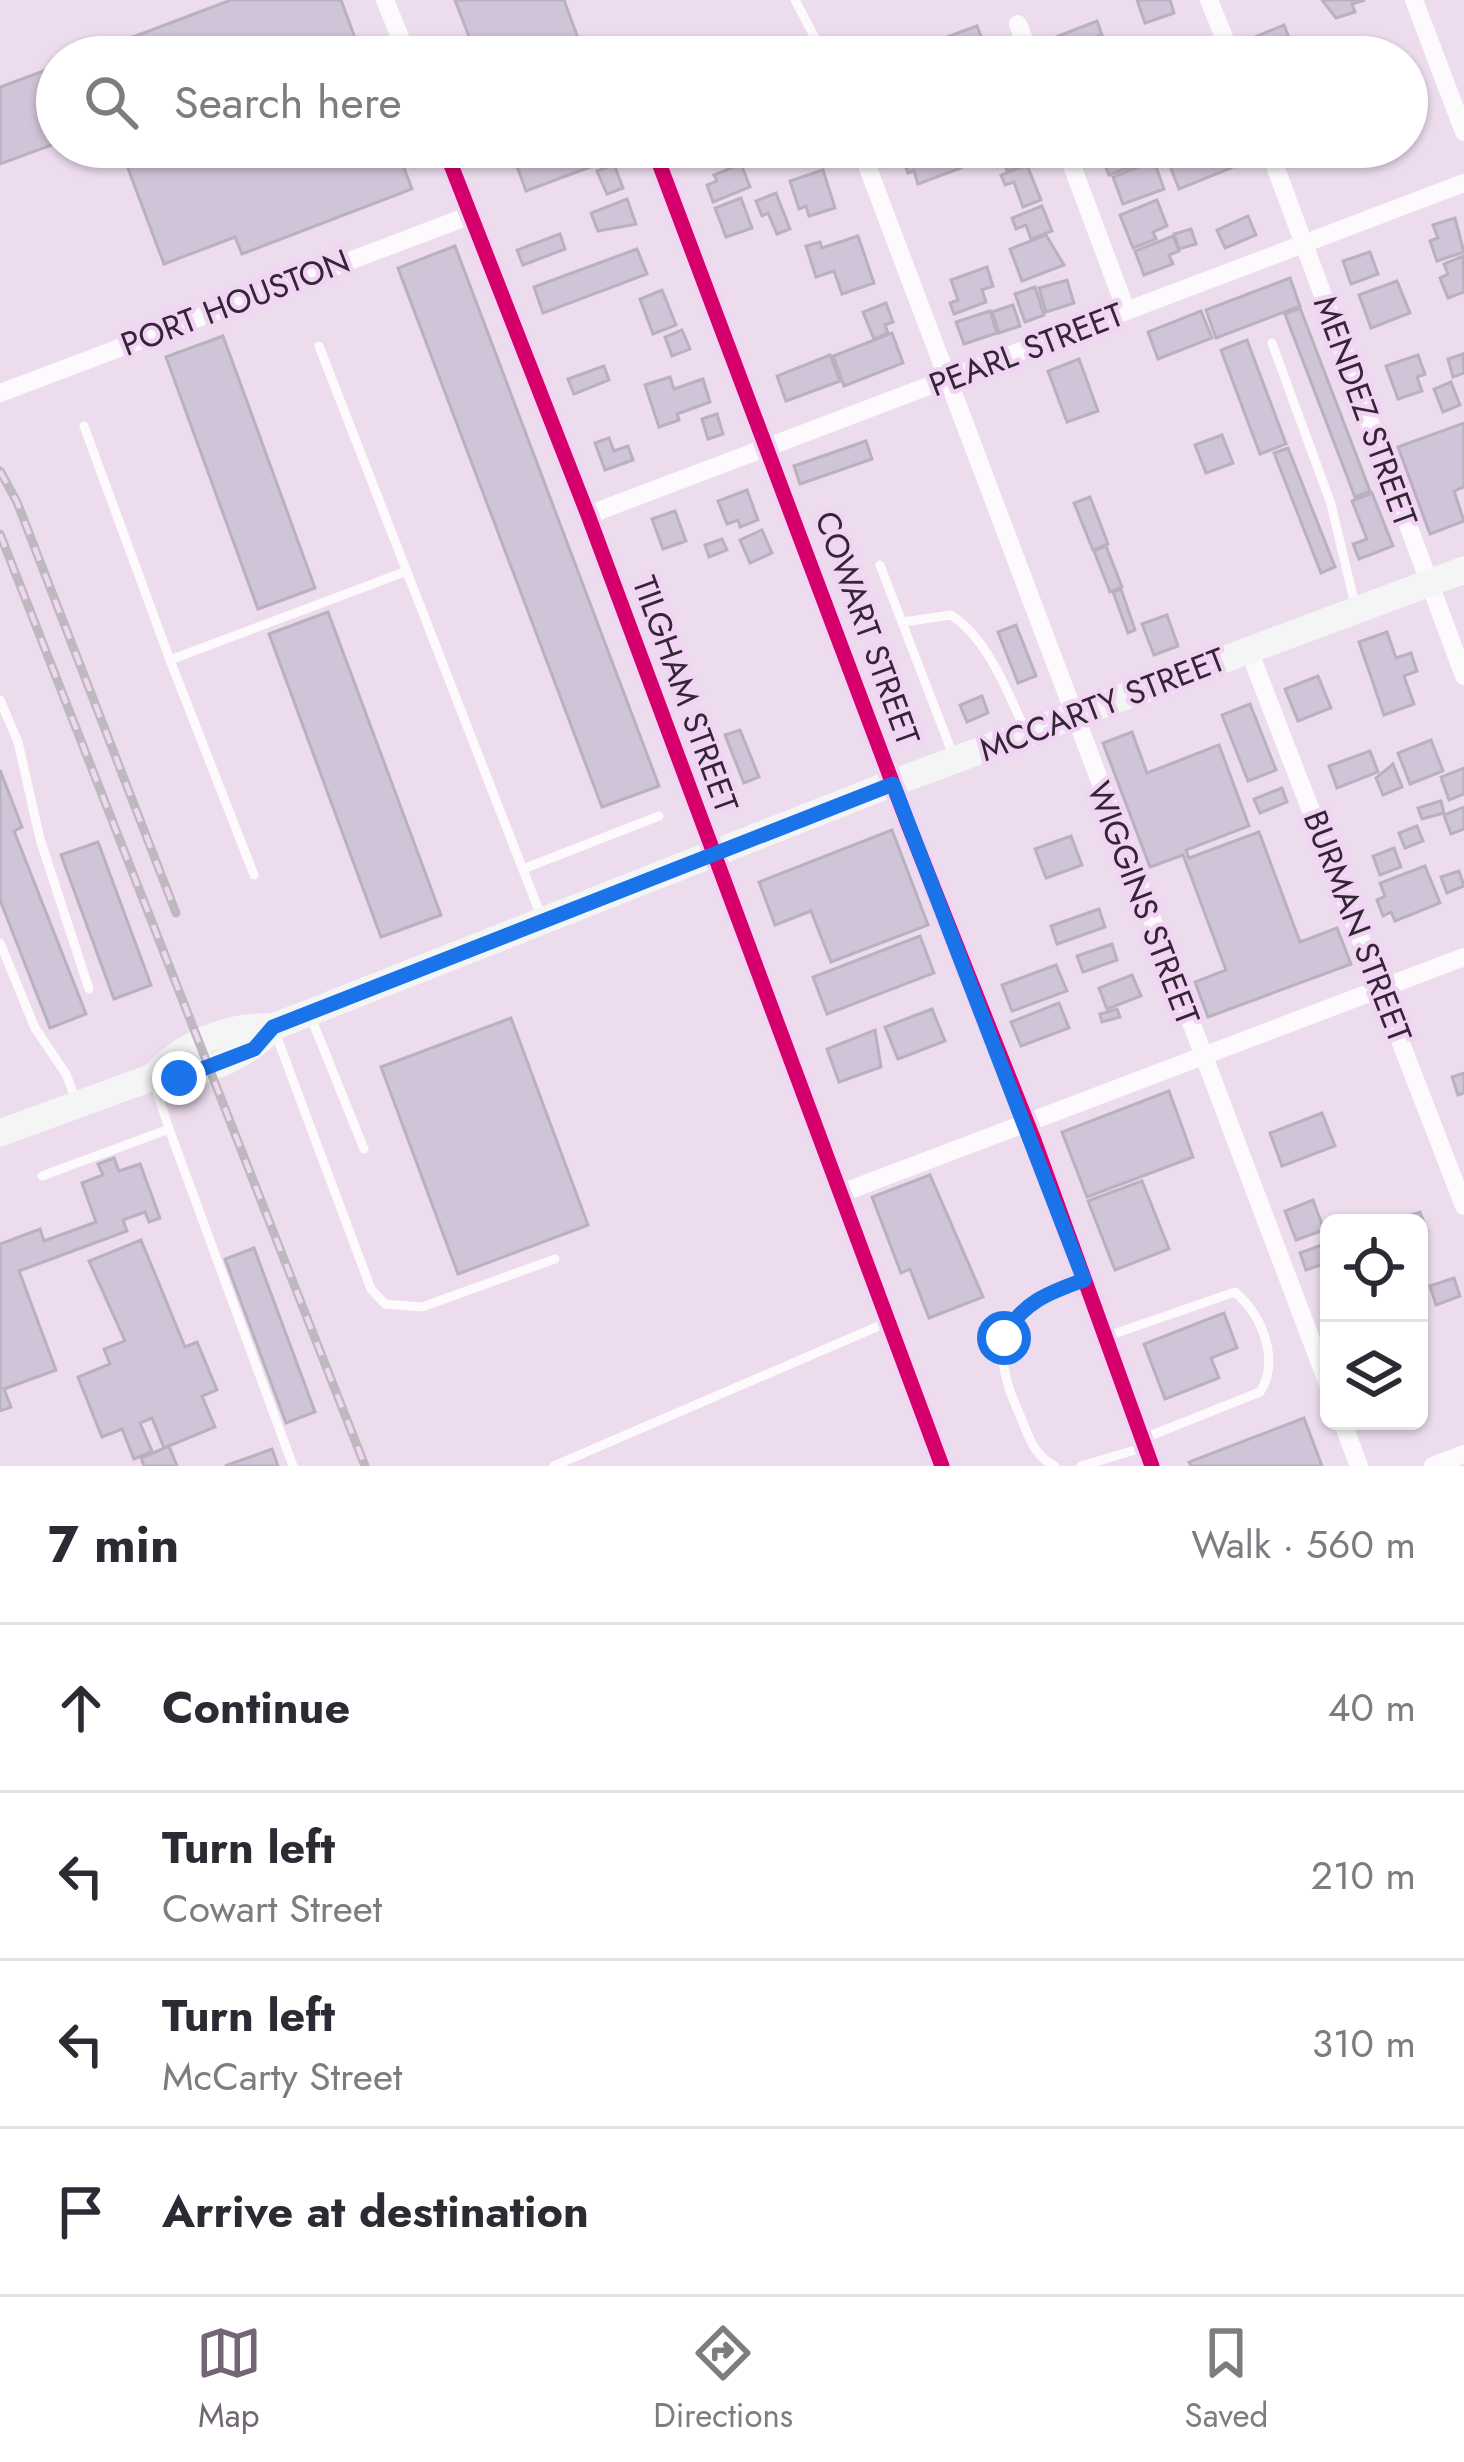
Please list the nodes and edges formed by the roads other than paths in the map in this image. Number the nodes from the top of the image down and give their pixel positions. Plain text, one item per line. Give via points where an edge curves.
1 (385, 0) edge
2 (795, 0) edge
3 (1209, 0) edge
4 (1414, 0) edge
5 (1018, 24) dead end
6 (400, 36) edge
7 (813, 36) edge
8 (1023, 36) edge
9 (1224, 36) edge
10 (1428, 36) edge
11 (1428, 37) edge
12 (1464, 132) edge
13 (452, 168) edge
14 (661, 168) edge
15 (868, 168) edge
16 (1073, 168) edge
17 (1276, 168) edge
18 (1464, 183) edge
19 (471, 215) junction
20 (1305, 243) junction
21 (1126, 310) junction
22 (1272, 343) dead end
23 (319, 346) dead end
24 (946, 380) junction
25 (0, 393) edge
26 (84, 426) dead end
27 (771, 448) junction
28 (588, 515) junction
29 (880, 565) dead end
30 (1464, 570) edge
31 (407, 571) junction
32 (1429, 584) junction
33 (1356, 610) junction
34 (903, 622) junction
35 (1248, 648) junction
36 (170, 661) junction
37 (1464, 676) edge
38 (0, 700) edge
39 (1072, 717) junction
40 (1028, 734) junction
41 (955, 760) junction
42 (893, 784) junction
43 (659, 816) dead end
44 (712, 856) junction
45 (524, 869) junction
46 (254, 874) dead end
47 (543, 921) junction
48 (0, 944) edge
49 (1464, 957) edge
50 (89, 989) dead end
51 (1383, 989) junction
52 (309, 1012) junction
53 (273, 1027) junction
54 (1204, 1058) junction
55 (153, 1077) junction
56 (77, 1103) junction
57 (1027, 1123) junction
58 (169, 1130) junction
59 (0, 1133) edge
60 (364, 1149) dead end
61 (42, 1176) dead end
62 (839, 1194) junction
63 (1464, 1206) edge
64 (555, 1259) dead end
65 (1084, 1280) junction
66 (888, 1322) junction
67 (1105, 1337) junction
68 (1320, 1363) edge
69 (1345, 1430) edge
70 (1146, 1451) edge
71 (1464, 1454) edge
72 (292, 1466) edge
73 (554, 1466) edge
74 (942, 1466) edge
75 (1055, 1466) edge
76 (1081, 1466) edge
77 (1359, 1466) edge
78 (1433, 1466) edge

1 - 6 street
2 - 7 lane
3 - 9 street
4 - 10 street
5 - 8 street
11 - 12 street
13 - 19 street, TILGHAM STREET
14 - 27 street, COWART STREET
15 - 24 street, WIGGINS STREET
16 - 21 street
17 - 20 street, MENDEZ STREET
18 - 20 street, PEARL STREET
19 - 25 street, PORT HOUSTON
19 - 28 street, TILGHAM STREET
20 - 21 street, PEARL STREET
20 - 32 street, MENDEZ STREET
21 - 24 street, PEARL STREET
22 - 33 lane via 1331,504
23 - 31 lane
24 - 27 street, PEARL STREET
24 - 39 street, WIGGINS STREET
26 - 36 lane
27 - 28 street, PEARL STREET
27 - 42 street, COWART STREET
28 - 44 street, TILGHAM STREET
29 - 34 lane
30 - 32 main road, MCCARTY STREET
31 - 36 lane
31 - 45 lane
32 - 33 main road, MCCARTY STREET
32 - 37 street, MENDEZ STREET
33 - 35 main road, MCCARTY STREET
34 - 40 lane via 951,615 965,625
34 - 41 lane
35 - 39 main road, MCCARTY STREET
35 - 51 street, BURMAN STREET
36 - 46 lane
38 - 50 lane
39 - 40 main road, MCCARTY STREET
39 - 54 street, WIGGINS STREET
40 - 41 main road, MCCARTY STREET
41 - 42 main road, MCCARTY STREET
42 - 44 main road, MCCARTY STREET
42 - 57 street, COWART STREET
43 - 45 lane
44 - 47 main road, MCCARTY STREET
44 - 62 street, TILGHAM STREET
45 - 47 lane
47 - 52 main road, MCCARTY STREET
48 - 56 lane
49 - 51 street
51 - 54 street
51 - 63 street, BURMAN STREET
52 - 53 main road, MCCARTY STREET
52 - 60 lane
53 - 55 main road, MCCARTY STREET via 244,1025 171,1056
53 - 64 lane via 371,1289 385,1304 422,1307
54 - 57 street
54 - 68 street, WIGGINS STREET
55 - 56 main road, MCCARTY STREET
55 - 58 lane
56 - 59 main road, MCCARTY STREET
57 - 62 street
57 - 65 street, COWART STREET
58 - 61 lane
58 - 72 lane
62 - 66 street, TILGHAM STREET
65 - 67 street, COWART STREET
65 - 75 lane via 1021,1311 999,1354 1037,1454
66 - 73 lane
66 - 74 street, TILGHAM STREET
67 - 70 street, COWART STREET
67 - 70 lane via 1235,1292 1269,1349 1272,1366 1260,1392
69 - 77 street
70 - 76 lane
71 - 78 street

